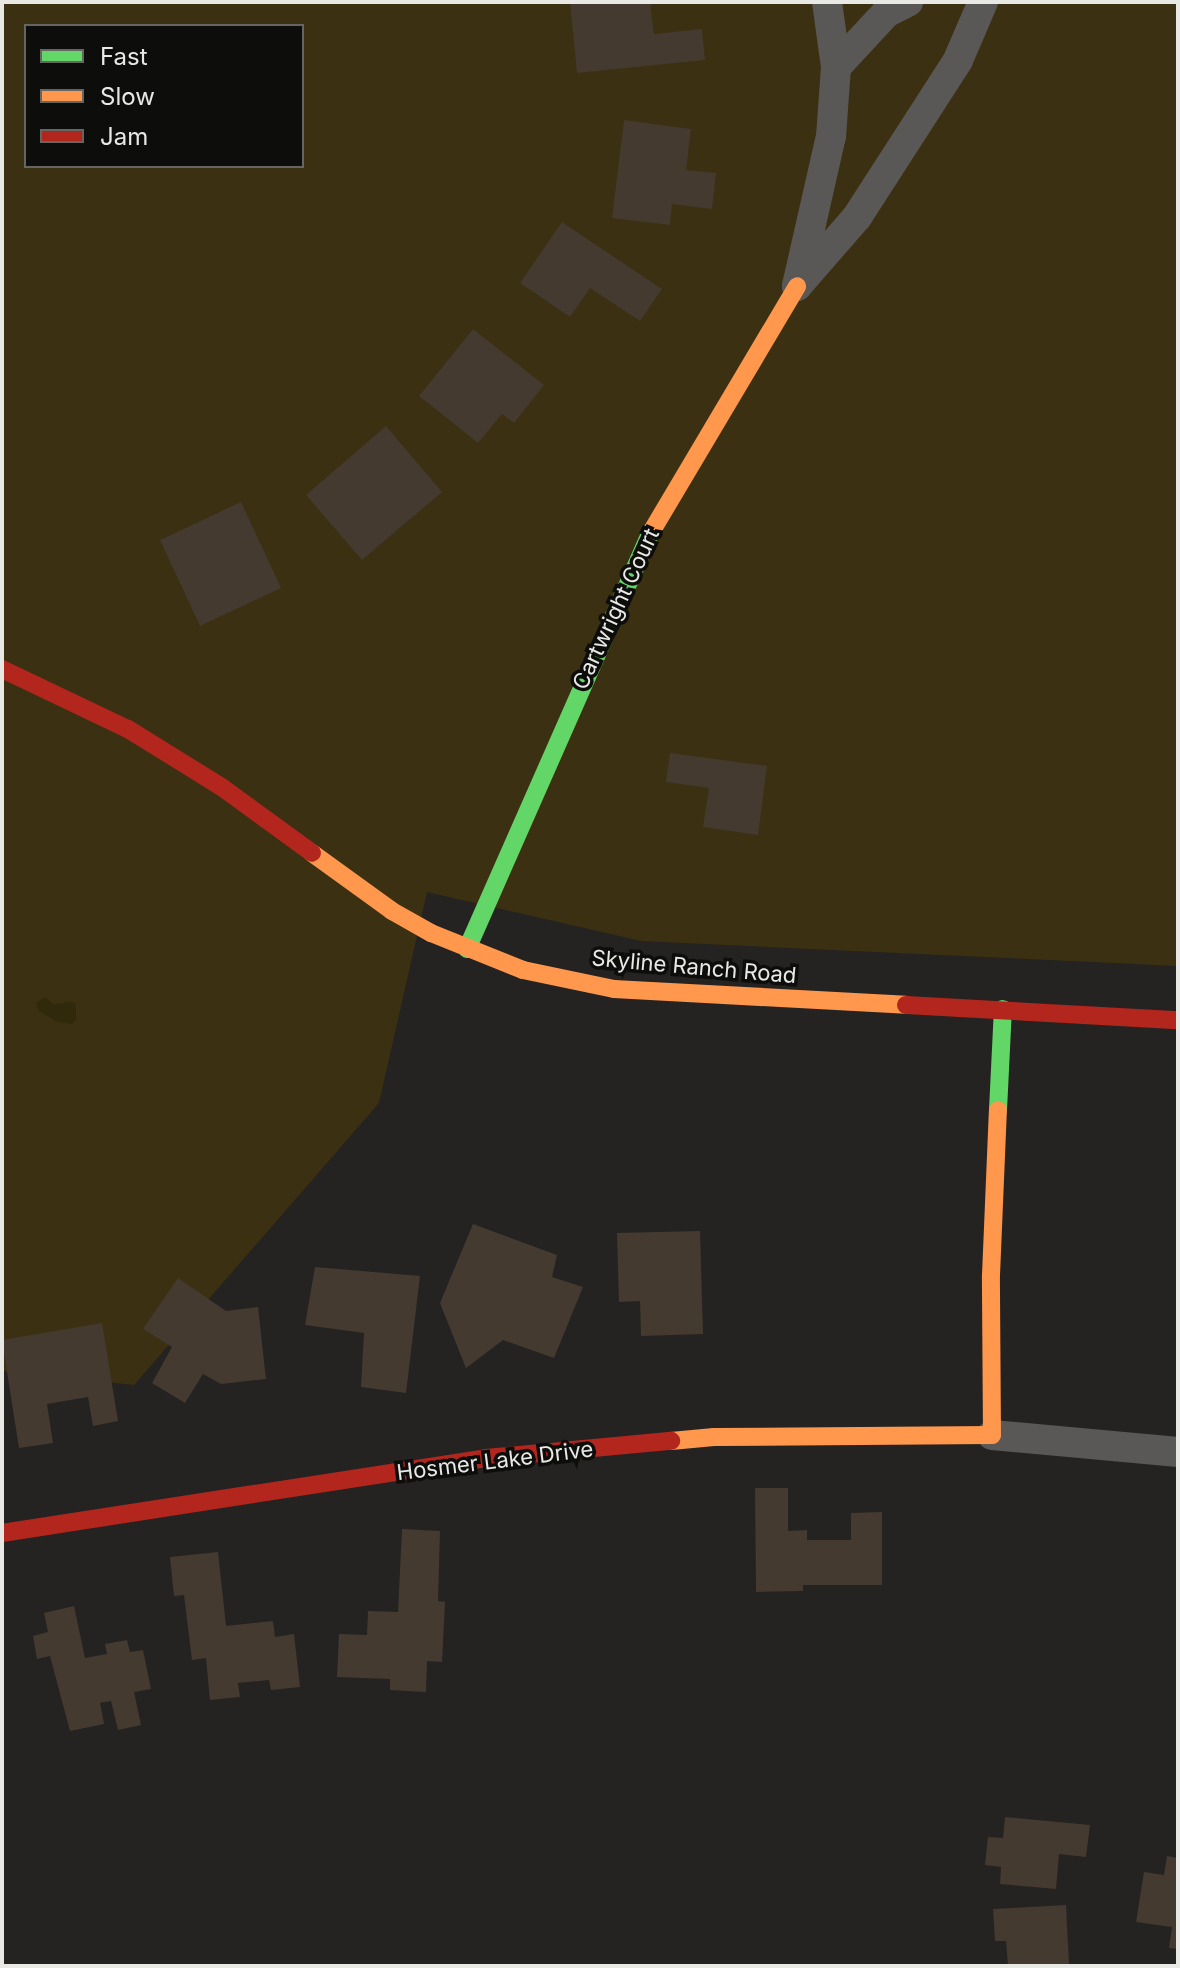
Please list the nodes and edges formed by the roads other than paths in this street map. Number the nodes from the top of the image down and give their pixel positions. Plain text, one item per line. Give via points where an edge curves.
1 (827, 2) edge
2 (908, 2) edge
3 (983, 2) edge
4 (836, 67) junction
5 (797, 286) junction
6 (2, 669) edge
7 (467, 949) junction
8 (1003, 1009) junction
9 (1178, 1020) edge
10 (992, 1435) junction
11 (1178, 1452) edge
12 (2, 1533) edge

1 - 4 street, Cartwright Court
2 - 4 street via 886,13
3 - 5 street, Cartwright Court via 958,60 865,204
4 - 5 street, Cartwright Court via 831,136
5 - 7 street, Cartwright Court via 640,550
6 - 7 street, Skyline Ranch Road via 128,729 223,788 392,911
7 - 8 street, Skyline Ranch Road via 523,970 614,989
8 - 9 street, Skyline Ranch Road
8 - 10 street via 991,1275
10 - 11 street, Hosmer Lake Drive
10 - 12 street, Hosmer Lake Drive via 714,1437 486,1458

